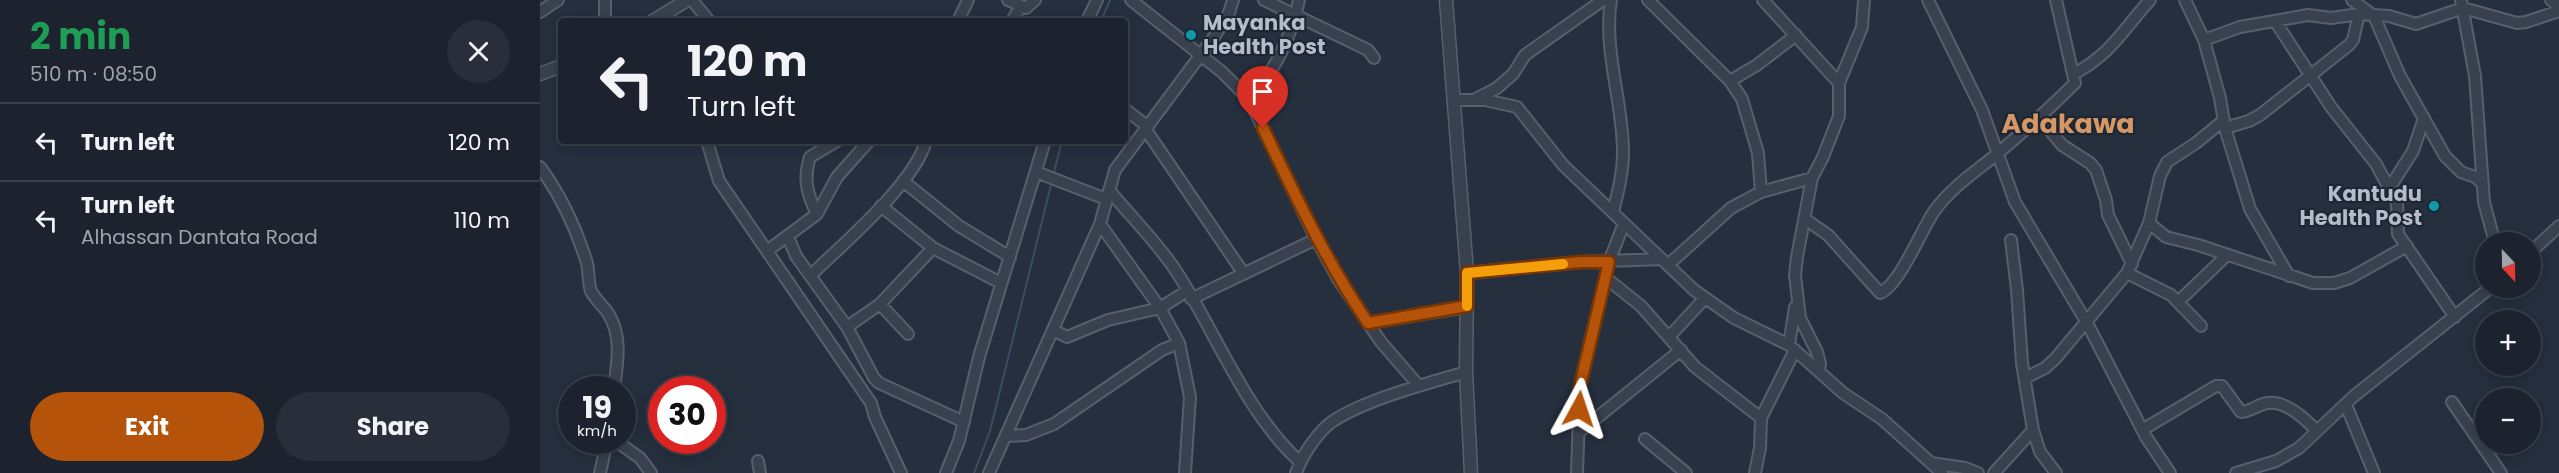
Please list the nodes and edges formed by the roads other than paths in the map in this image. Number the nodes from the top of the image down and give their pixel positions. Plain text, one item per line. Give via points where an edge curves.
1 (558, 0) edge
2 (605, 0) edge
3 (687, 0) edge
4 (692, 0) edge
5 (968, 0) edge
6 (1008, 0) edge
7 (1035, 0) edge
8 (1097, 0) edge
9 (1131, 0) edge
10 (1233, 0) edge
11 (1263, 0) edge
12 (1299, 0) edge
13 (1446, 0) edge
14 (1603, 0) edge
15 (1611, 0) edge
16 (1648, 0) edge
17 (1763, 0) edge
18 (1864, 0) edge
19 (1928, 0) edge
20 (2056, 0) edge
21 (2150, 0) edge
22 (2185, 0) edge
23 (2352, 0) edge
24 (2551, 0) edge
25 (2462, 4) edge
26 (1020, 7) junction
27 (2559, 9) edge
28 (670, 10) edge
29 (540, 12) edge
30 (1296, 14) junction
31 (2359, 14) junction
32 (2374, 16) junction
33 (605, 18) edge
34 (657, 18) edge
35 (707, 18) edge
36 (959, 18) edge
37 (1014, 18) edge
38 (1088, 18) edge
39 (2275, 21) junction
40 (1796, 35) junction
41 (2204, 40) junction
42 (1200, 55) junction
43 (1374, 58) dead end
44 (558, 67) edge
45 (540, 74) edge
46 (2074, 74) junction
47 (2310, 76) junction
48 (1730, 81) junction
49 (1839, 83) junction
50 (1249, 99) junction
51 (1476, 99) junction
52 (1453, 100) junction
53 (1128, 112) edge
54 (2038, 117) junction
55 (2424, 118) junction
56 (2224, 124) junction
57 (1147, 129) junction
58 (708, 144) edge
59 (831, 144) edge
60 (866, 144) edge
61 (925, 144) edge
62 (1044, 144) edge
63 (1997, 154) junction
64 (540, 167) edge
65 (1039, 173) junction
66 (1812, 178) junction
67 (903, 181) junction
68 (2482, 183) junction
69 (2390, 187) junction
70 (1761, 192) junction
71 (1107, 195) junction
72 (881, 206) junction
73 (1612, 212) junction
74 (817, 214) junction
75 (1805, 219) junction
76 (1624, 223) junction
77 (2149, 223) junction
78 (1100, 224) junction
79 (2559, 226) edge
80 (2492, 232) edge
81 (788, 237) junction
82 (1316, 239) junction
83 (2011, 240) dead end
84 (2541, 243) edge
85 (2407, 246) junction
86 (933, 248) junction
87 (767, 251) junction
88 (2227, 255) junction
89 (1010, 257) junction
90 (1609, 262) junction
91 (1665, 262) junction
92 (2130, 268) junction
93 (1467, 273) junction
94 (1244, 274) junction
95 (811, 275) junction
96 (2289, 276) junction
97 (1606, 278) junction
98 (1002, 283) junction
99 (1189, 295) junction
100 (1705, 298) junction
101 (1797, 298) junction
102 (2478, 298) edge
103 (2178, 302) junction
104 (880, 304) junction
105 (1467, 306) junction
106 (1160, 308) junction
107 (2456, 317) junction
108 (1368, 323) junction
109 (2087, 323) junction
110 (2201, 326) dead end
111 (847, 327) junction
112 (1053, 330) junction
113 (909, 334) dead end
114 (1669, 337) junction
115 (1179, 343) junction
116 (1792, 348) junction
117 (1681, 350) junction
118 (1466, 372) junction
119 (1819, 372) junction
120 (616, 376) edge
121 (2025, 378) junction
122 (1419, 386) junction
123 (2452, 402) dead end
124 (2346, 405) junction
125 (1761, 418) junction
126 (963, 423) junction
127 (2033, 430) junction
128 (2142, 430) junction
129 (2317, 431) junction
130 (1578, 433) junction
131 (1006, 436) junction
132 (1646, 439) dead end
133 (604, 454) edge
134 (634, 454) edge
135 (758, 461) dead end
136 (1300, 462) junction
137 (1931, 463) junction
138 (600, 473) edge
139 (651, 473) edge
140 (760, 473) edge
141 (901, 473) edge
142 (946, 473) edge
143 (989, 473) edge
144 (1185, 473) edge
145 (1296, 473) edge
146 (1471, 473) edge
147 (1577, 473) edge
148 (1686, 473) edge
149 (1755, 473) edge
150 (1942, 473) edge
151 (1978, 473) edge
152 (1994, 473) edge
153 (2056, 473) edge
154 (2170, 473) edge
155 (2236, 473) edge
156 (2374, 473) edge
157 (2500, 473) edge

1 - 29 street
2 - 33 street
3 - 28 street
4 - 35 street
5 - 36 street
6 - 26 street
7 - 26 street via 1028,7
8 - 38 street
9 - 42 street
10 - 42 street via 1229,13
11 - 30 street
12 - 30 street
13 - 52 street
14 - 51 street via 1525,55 1513,74
15 - 73 street via 1609,28 1623,152
16 - 48 street
17 - 40 street
18 - 49 street via 1862,27
19 - 63 street via 1982,110
20 - 46 street
21 - 46 street via 2108,51
22 - 41 street
23 - 32 street
24 - 27 street
25 - 27 street via 2517,23
25 - 32 street via 2416,24
25 - 68 street via 2475,76
26 - 37 street
28 - 34 street
30 - 43 street via 1368,50
30 - 50 street via 1263,84
31 - 32 street
31 - 39 street via 2331,18 2308,15
31 - 47 street via 2353,40
32 - 55 street via 2400,76
39 - 41 street via 2240,27
39 - 47 street
40 - 48 street
40 - 49 street
41 - 56 street
42 - 50 street
42 - 57 street
44 - 45 street
46 - 54 street via 2075,83
47 - 56 street via 2260,115 2249,121
47 - 69 street
48 - 70 street via 1742,99 1758,153
49 - 66 street via 1839,116
50 - 82 street
51 - 52 street
51 - 73 street via 1516,107 1563,165
52 - 93 street
53 - 57 street
54 - 63 street
54 - 92 street via 2062,145 2096,170 2108,215
55 - 68 street via 2445,156 2461,172
55 - 69 street via 2413,151
56 - 77 street via 2167,162
56 - 96 street via 2254,219
57 - 71 street via 1123,157
57 - 94 street
58 - 87 street via 719,181
59 - 74 street via 814,153 807,164 805,183
60 - 74 street via 837,177
61 - 67 street via 922,157
62 - 65 street
63 - 75 street via 1946,195 1892,285 1880,293 1828,235
63 - 109 street via 2020,211
64 - 120 street via 573,221 591,290 617,336
65 - 71 street
65 - 89 street
66 - 70 street
66 - 75 street
67 - 72 street
67 - 89 street via 959,226
68 - 80 street
69 - 85 street via 2397,203 2398,234
70 - 91 street via 1731,208
71 - 78 street
71 - 99 street via 1175,270
72 - 86 street
72 - 95 street
73 - 76 street
74 - 81 street
75 - 101 street via 1797,257
76 - 90 street
76 - 91 street
77 - 88 street via 2166,237
77 - 92 street
78 - 106 street
78 - 112 street
79 - 84 street
81 - 87 street
81 - 95 street
82 - 94 street
82 - 108 street
83 - 121 street
85 - 96 street via 2367,270 2334,283 2313,283
85 - 107 street
86 - 98 street
86 - 104 street
87 - 141 street via 871,403
88 - 96 street
88 - 103 street
89 - 98 street
90 - 91 street
90 - 93 street
90 - 97 street
91 - 100 street
92 - 103 street
92 - 109 street
93 - 105 street
94 - 99 street
95 - 111 street
97 - 114 street via 1641,306
97 - 130 street via 1580,386
98 - 126 street
99 - 106 street
99 - 136 street via 1275,435
100 - 114 street
100 - 116 street
101 - 116 street
101 - 119 street via 1800,318 1820,363
102 - 107 street
103 - 110 street
104 - 111 street
104 - 113 street
105 - 108 street
105 - 118 street
106 - 112 street via 1108,320 1067,337
106 - 115 street
107 - 124 street
108 - 122 street
109 - 121 street via 2045,368
109 - 128 street
111 - 126 street via 879,383
112 - 131 street
114 - 117 street
115 - 131 street via 1162,350 1054,424 1026,435
115 - 144 street via 1190,397
116 - 119 street
116 - 125 street
117 - 125 street via 1695,367
117 - 130 street
118 - 122 street
118 - 146 street
119 - 137 street via 1882,419
121 - 127 street
122 - 136 street via 1331,423
123 - 157 street
124 - 129 street
124 - 156 street
125 - 149 street
126 - 142 street
127 - 152 street
127 - 153 street via 2040,452
128 - 129 street via 2222,386 2241,412 2276,403 2302,416
128 - 154 street
129 - 155 street via 2299,448 2276,461
130 - 147 street
131 - 143 street
132 - 148 street
133 - 138 street
134 - 139 street
135 - 140 street
136 - 145 street
137 - 150 street
137 - 151 street

